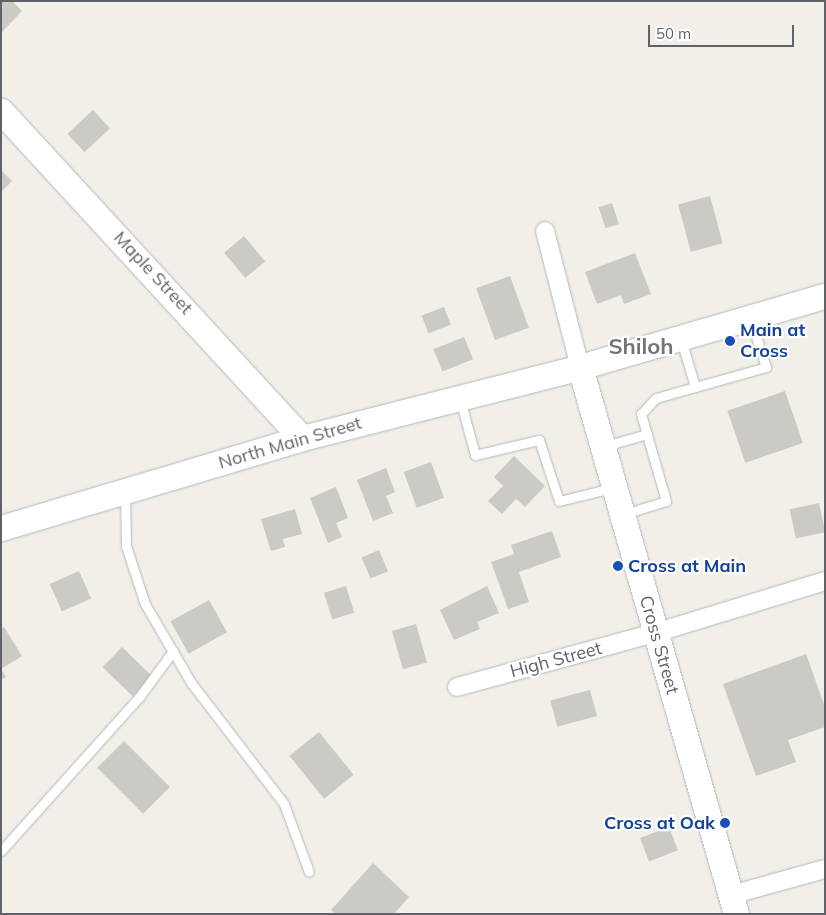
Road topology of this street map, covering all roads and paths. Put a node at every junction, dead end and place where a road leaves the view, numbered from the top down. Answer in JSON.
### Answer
{"nodes":[{"id":1,"x":1,"y":111,"type":"edge"},
{"id":2,"x":545,"y":231,"type":"dead end"},
{"id":3,"x":825,"y":296,"type":"edge"},
{"id":4,"x":750,"y":318,"type":"junction"},
{"id":5,"x":680,"y":338,"type":"junction"},
{"id":6,"x":580,"y":367,"type":"junction"},
{"id":7,"x":695,"y":387,"type":"junction"},
{"id":8,"x":460,"y":398,"type":"junction"},
{"id":9,"x":647,"y":434,"type":"junction"},
{"id":10,"x":302,"y":438,"type":"junction"},
{"id":11,"x":603,"y":447,"type":"junction"},
{"id":12,"x":614,"y":488,"type":"junction"},
{"id":13,"x":125,"y":490,"type":"junction"},
{"id":14,"x":622,"y":514,"type":"junction"},
{"id":15,"x":1,"y":528,"type":"edge"},
{"id":16,"x":825,"y":581,"type":"edge"},
{"id":17,"x":655,"y":633,"type":"junction"},
{"id":18,"x":173,"y":650,"type":"junction"},
{"id":19,"x":457,"y":687,"type":"dead end"},
{"id":20,"x":1,"y":851,"type":"edge"},
{"id":21,"x":825,"y":868,"type":"edge"},
{"id":22,"x":309,"y":872,"type":"dead end"},
{"id":23,"x":734,"y":904,"type":"edge"}],
"edges":[{"from":1,"to":10,"type":"main road","name":"Maple Street"},
{"from":2,"to":6,"type":"street","name":"Cross Street"},
{"from":3,"to":4,"type":"main road","name":"North Main Street"},
{"from":4,"to":5,"type":"main road","name":"North Main Street"},
{"from":4,"to":7,"type":"lane"},
{"from":5,"to":6,"type":"main road","name":"North Main Street"},
{"from":5,"to":7,"type":"lane"},
{"from":6,"to":8,"type":"main road","name":"North Main Street"},
{"from":6,"to":11,"type":"main road","name":"Cross Street"},
{"from":7,"to":9,"type":"lane"},
{"from":8,"to":10,"type":"main road","name":"North Main Street"},
{"from":8,"to":12,"type":"lane"},
{"from":9,"to":11,"type":"lane"},
{"from":9,"to":14,"type":"lane"},
{"from":10,"to":13,"type":"main road","name":"North Main Street"},
{"from":11,"to":12,"type":"main road","name":"Cross Street"},
{"from":12,"to":14,"type":"main road","name":"Cross Street"},
{"from":13,"to":15,"type":"main road","name":"North Main Street"},
{"from":13,"to":18,"type":"lane"},
{"from":14,"to":17,"type":"main road","name":"Cross Street"},
{"from":16,"to":17,"type":"street","name":"High Street"},
{"from":17,"to":19,"type":"street","name":"High Street"},
{"from":17,"to":23,"type":"main road","name":"Cross Street"},
{"from":18,"to":20,"type":"lane"},
{"from":18,"to":22,"type":"lane"},
{"from":21,"to":23,"type":"street"}]}
